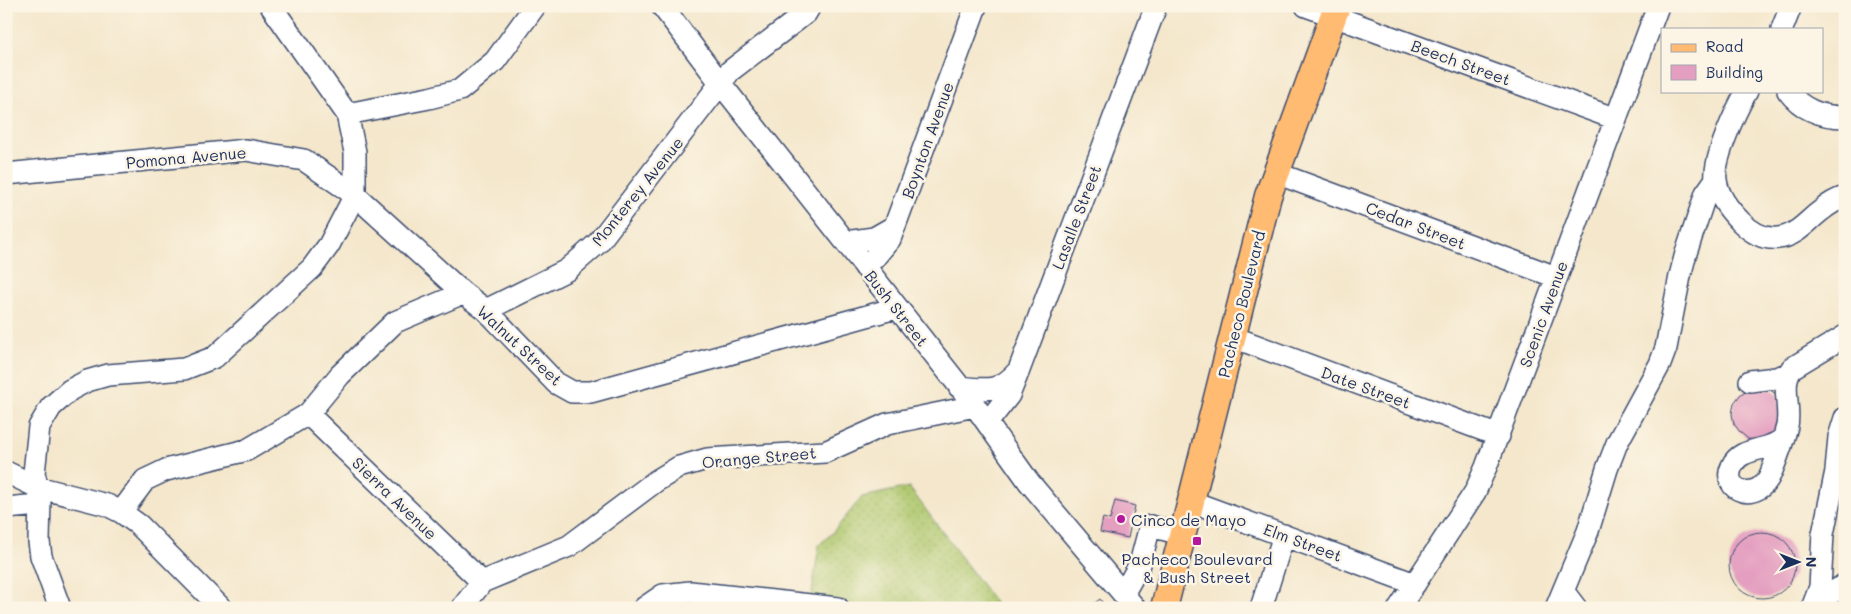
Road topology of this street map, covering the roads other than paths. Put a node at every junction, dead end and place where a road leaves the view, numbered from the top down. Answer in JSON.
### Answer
{"nodes":[{"id":1,"x":271,"y":6,"type":"edge"},
{"id":2,"x":535,"y":6,"type":"edge"},
{"id":3,"x":662,"y":6,"type":"edge"},
{"id":4,"x":810,"y":6,"type":"edge"},
{"id":5,"x":976,"y":6,"type":"edge"},
{"id":6,"x":1156,"y":6,"type":"edge"},
{"id":7,"x":1306,"y":6,"type":"edge"},
{"id":8,"x":1658,"y":6,"type":"edge"},
{"id":9,"x":1791,"y":6,"type":"edge"},
{"id":10,"x":1335,"y":11,"type":"edge"},
{"id":11,"x":1782,"y":28,"type":"edge"},
{"id":12,"x":721,"y":84,"type":"junction"},
{"id":13,"x":1747,"y":92,"type":"edge"},
{"id":14,"x":1789,"y":92,"type":"edge"},
{"id":15,"x":347,"y":114,"type":"junction"},
{"id":16,"x":1845,"y":117,"type":"edge"},
{"id":17,"x":1616,"y":119,"type":"junction"},
{"id":18,"x":1276,"y":173,"type":"junction"},
{"id":19,"x":6,"y":174,"type":"edge"},
{"id":20,"x":1716,"y":179,"type":"junction"},
{"id":21,"x":355,"y":195,"type":"junction"},
{"id":22,"x":1845,"y":197,"type":"edge"},
{"id":23,"x":895,"y":226,"type":"junction"},
{"id":24,"x":846,"y":242,"type":"junction"},
{"id":25,"x":865,"y":267,"type":"junction"},
{"id":26,"x":1556,"y":277,"type":"junction"},
{"id":27,"x":463,"y":293,"type":"junction"},
{"id":28,"x":896,"y":308,"type":"junction"},
{"id":29,"x":486,"y":310,"type":"junction"},
{"id":30,"x":1845,"y":336,"type":"edge"},
{"id":31,"x":1232,"y":337,"type":"junction"},
{"id":32,"x":1019,"y":370,"type":"junction"},
{"id":33,"x":1788,"y":374,"type":"junction"},
{"id":34,"x":1750,"y":381,"type":"dead end"},
{"id":35,"x":959,"y":387,"type":"junction"},
{"id":36,"x":975,"y":406,"type":"junction"},
{"id":37,"x":308,"y":414,"type":"junction"},
{"id":38,"x":1845,"y":418,"type":"edge"},
{"id":39,"x":987,"y":423,"type":"junction"},
{"id":40,"x":1499,"y":436,"type":"junction"},
{"id":41,"x":1783,"y":438,"type":"dead end"},
{"id":42,"x":1842,"y":446,"type":"edge"},
{"id":43,"x":6,"y":472,"type":"edge"},
{"id":44,"x":38,"y":496,"type":"junction"},
{"id":45,"x":1190,"y":501,"type":"junction"},
{"id":46,"x":6,"y":508,"type":"edge"},
{"id":47,"x":121,"y":512,"type":"junction"},
{"id":48,"x":1182,"y":534,"type":"junction"},
{"id":49,"x":1284,"y":535,"type":"junction"},
{"id":50,"x":482,"y":582,"type":"junction"},
{"id":51,"x":1415,"y":584,"type":"junction"},
{"id":52,"x":1845,"y":584,"type":"edge"},
{"id":53,"x":1559,"y":599,"type":"edge"},
{"id":54,"x":1129,"y":601,"type":"edge"},
{"id":55,"x":57,"y":607,"type":"edge"},
{"id":56,"x":221,"y":608,"type":"edge"},
{"id":57,"x":462,"y":608,"type":"edge"},
{"id":58,"x":644,"y":608,"type":"edge"},
{"id":59,"x":838,"y":608,"type":"edge"},
{"id":60,"x":1164,"y":608,"type":"edge"},
{"id":61,"x":1261,"y":608,"type":"edge"},
{"id":62,"x":1399,"y":608,"type":"edge"},
{"id":63,"x":1576,"y":608,"type":"edge"},
{"id":64,"x":1812,"y":608,"type":"edge"}],
"edges":[{"from":1,"to":15,"type":"street"},
{"from":2,"to":15,"type":"street"},
{"from":3,"to":12,"type":"street","name":"Bush Street"},
{"from":4,"to":12,"type":"street","name":"Monterey Avenue"},
{"from":5,"to":23,"type":"street","name":"Boynton Avenue"},
{"from":6,"to":32,"type":"street","name":"Lasalle Street"},
{"from":7,"to":10,"type":"street","name":"Beech Street"},
{"from":8,"to":17,"type":"street","name":"Scenic Avenue"},
{"from":9,"to":11,"type":"street"},
{"from":10,"to":17,"type":"street","name":"Beech Street"},
{"from":10,"to":18,"type":"main road","name":"Pacheco Boulevard"},
{"from":12,"to":24,"type":"street","name":"Bush Street"},
{"from":12,"to":29,"type":"street","name":"Monterey Avenue"},
{"from":13,"to":20,"type":"street"},
{"from":14,"to":16,"type":"street"},
{"from":15,"to":21,"type":"street"},
{"from":17,"to":26,"type":"street","name":"Scenic Avenue"},
{"from":18,"to":26,"type":"street","name":"Cedar Street"},
{"from":18,"to":31,"type":"main road","name":"Pacheco Boulevard"},
{"from":19,"to":21,"type":"street","name":"Pomona Avenue"},
{"from":20,"to":22,"type":"street"},
{"from":20,"to":53,"type":"street"},
{"from":21,"to":27,"type":"street","name":"Walnut Street"},
{"from":21,"to":44,"type":"street"},
{"from":23,"to":24,"type":"street"},
{"from":23,"to":25,"type":"street","name":"Boynton Avenue"},
{"from":24,"to":25,"type":"street","name":"Bush Street"},
{"from":25,"to":28,"type":"street","name":"Bush Street"},
{"from":26,"to":40,"type":"street","name":"Scenic Avenue"},
{"from":27,"to":29,"type":"street","name":"Walnut Street"},
{"from":27,"to":37,"type":"street"},
{"from":28,"to":29,"type":"street","name":"Walnut Street"},
{"from":28,"to":35,"type":"street","name":"Bush Street"},
{"from":30,"to":33,"type":"street"},
{"from":31,"to":40,"type":"street","name":"Date Street"},
{"from":31,"to":45,"type":"main road","name":"Pacheco Boulevard"},
{"from":32,"to":35,"type":"street"},
{"from":32,"to":39,"type":"street","name":"Lasalle Street"},
{"from":33,"to":34,"type":"street"},
{"from":33,"to":41,"type":"street"},
{"from":35,"to":36,"type":"street","name":"Bush Street"},
{"from":36,"to":39,"type":"street","name":"Bush Street"},
{"from":36,"to":50,"type":"street","name":"Orange Street"},
{"from":37,"to":47,"type":"street"},
{"from":37,"to":50,"type":"street","name":"Sierra Avenue"},
{"from":38,"to":42,"type":"street"},
{"from":39,"to":54,"type":"street","name":"Bush Street"},
{"from":40,"to":51,"type":"street","name":"Scenic Avenue"},
{"from":42,"to":64,"type":"street"},
{"from":43,"to":44,"type":"street"},
{"from":44,"to":46,"type":"street"},
{"from":44,"to":47,"type":"street"},
{"from":44,"to":55,"type":"street"},
{"from":45,"to":48,"type":"main road","name":"Pacheco Boulevard"},
{"from":45,"to":49,"type":"street","name":"Elm Street"},
{"from":47,"to":56,"type":"street"},
{"from":48,"to":54,"type":"street"},
{"from":48,"to":60,"type":"main road","name":"Pacheco Boulevard"},
{"from":49,"to":51,"type":"street","name":"Elm Street"},
{"from":49,"to":61,"type":"street"},
{"from":50,"to":57,"type":"street","name":"Orange Street"},
{"from":51,"to":62,"type":"street","name":"Scenic Avenue"},
{"from":52,"to":64,"type":"street"},
{"from":53,"to":63,"type":"street"},
{"from":58,"to":59,"type":"street"}]}
